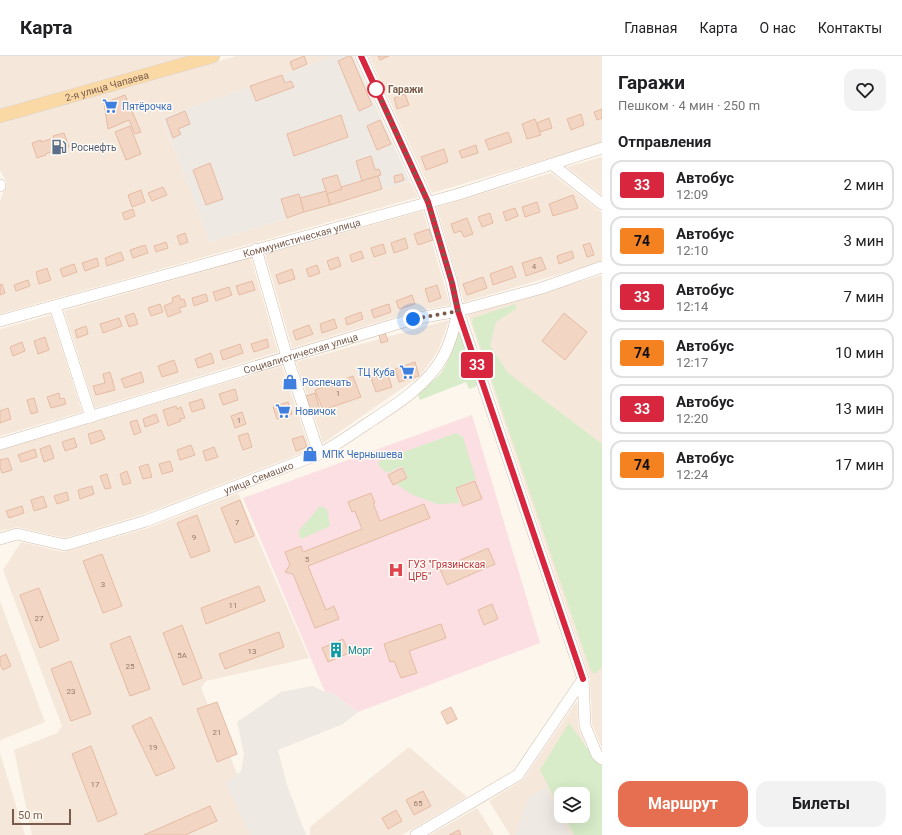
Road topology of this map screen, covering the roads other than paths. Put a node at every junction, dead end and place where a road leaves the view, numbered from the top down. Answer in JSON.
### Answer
{"nodes":[{"id":1,"x":213,"y":56,"type":"edge"},
{"id":2,"x":361,"y":56,"type":"edge"},
{"id":3,"x":198,"y":58,"type":"edge"},
{"id":4,"x":0,"y":116,"type":"edge"},
{"id":5,"x":602,"y":148,"type":"edge"},
{"id":6,"x":553,"y":164,"type":"junction"},
{"id":7,"x":428,"y":202,"type":"junction"},
{"id":8,"x":602,"y":204,"type":"edge"},
{"id":9,"x":256,"y":249,"type":"junction"},
{"id":10,"x":602,"y":267,"type":"edge"},
{"id":11,"x":55,"y":306,"type":"junction"},
{"id":12,"x":458,"y":311,"type":"junction"},
{"id":13,"x":0,"y":321,"type":"edge"},
{"id":14,"x":287,"y":357,"type":"junction"},
{"id":15,"x":91,"y":417,"type":"junction"},
{"id":16,"x":0,"y":444,"type":"edge"},
{"id":17,"x":319,"y":454,"type":"junction"},
{"id":18,"x":0,"y":538,"type":"edge"},
{"id":19,"x":583,"y":679,"type":"junction"},
{"id":20,"x":602,"y":760,"type":"edge"},
{"id":21,"x":416,"y":835,"type":"edge"}],
"edges":[{"from":1,"to":3,"type":"main road","name":"2-я улица Чапаева"},
{"from":2,"to":7,"type":"street"},
{"from":3,"to":4,"type":"main road","name":"2-я улица Чапаева"},
{"from":5,"to":6,"type":"street","name":"Коммунистическая улица"},
{"from":6,"to":7,"type":"street","name":"Коммунистическая улица"},
{"from":6,"to":8,"type":"street"},
{"from":7,"to":9,"type":"street","name":"Коммунистическая улица"},
{"from":7,"to":12,"type":"street"},
{"from":9,"to":11,"type":"street","name":"Коммунистическая улица"},
{"from":9,"to":14,"type":"street"},
{"from":10,"to":12,"type":"street","name":"Социалистическая улица"},
{"from":11,"to":13,"type":"street","name":"Коммунистическая улица"},
{"from":11,"to":15,"type":"street"},
{"from":12,"to":14,"type":"street","name":"Социалистическая улица"},
{"from":12,"to":17,"type":"street","name":"улица Семашко"},
{"from":12,"to":19,"type":"street"},
{"from":14,"to":15,"type":"street","name":"Социалистическая улица"},
{"from":14,"to":17,"type":"street"},
{"from":15,"to":16,"type":"street","name":"Социалистическая улица"},
{"from":17,"to":18,"type":"street","name":"улица Семашко"},
{"from":19,"to":20,"type":"street"},
{"from":19,"to":21,"type":"street"}]}
